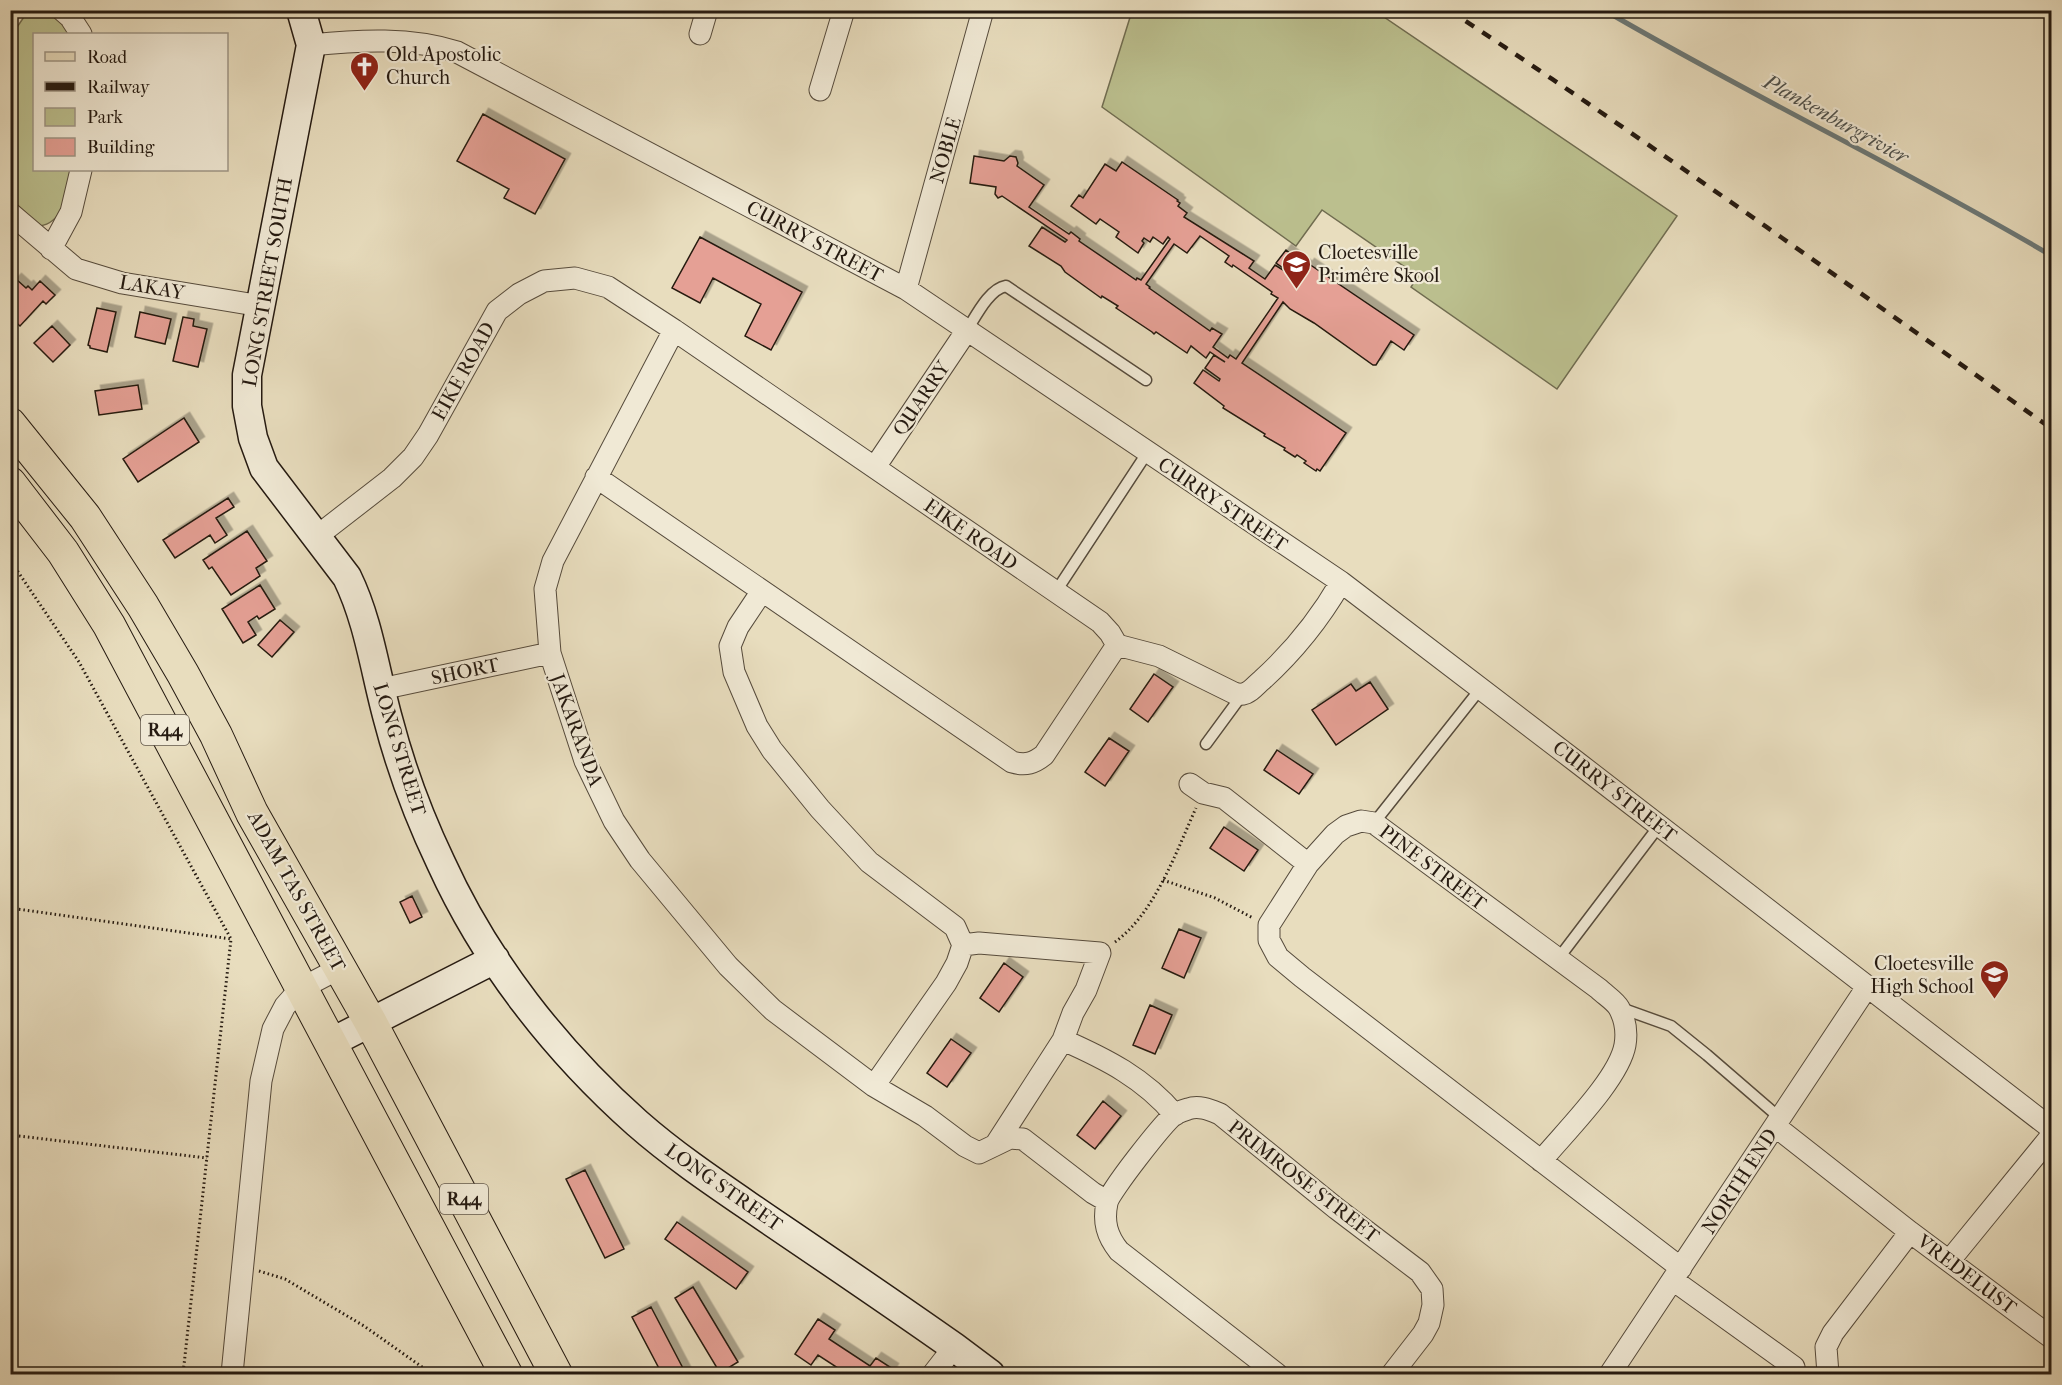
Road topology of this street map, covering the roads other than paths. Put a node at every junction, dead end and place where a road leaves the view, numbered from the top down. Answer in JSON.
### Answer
{"nodes":[{"id":1,"x":62,"y":10,"type":"edge"},
{"id":2,"x":301,"y":10,"type":"edge"},
{"id":3,"x":707,"y":10,"type":"edge"},
{"id":4,"x":844,"y":10,"type":"edge"},
{"id":5,"x":983,"y":10,"type":"edge"},
{"id":6,"x":80,"y":33,"type":"edge"},
{"id":7,"x":700,"y":34,"type":"dead end"},
{"id":8,"x":311,"y":45,"type":"junction"},
{"id":9,"x":820,"y":90,"type":"dead end"},
{"id":10,"x":81,"y":171,"type":"edge"},
{"id":11,"x":10,"y":213,"type":"edge"},
{"id":12,"x":51,"y":249,"type":"junction"},
{"id":13,"x":906,"y":289,"type":"junction"},
{"id":14,"x":261,"y":306,"type":"junction"},
{"id":15,"x":674,"y":330,"type":"junction"},
{"id":16,"x":967,"y":330,"type":"junction"},
{"id":17,"x":1146,"y":380,"type":"dead end"},
{"id":18,"x":10,"y":424,"type":"edge"},
{"id":19,"x":1147,"y":453,"type":"junction"},
{"id":20,"x":875,"y":467,"type":"junction"},
{"id":21,"x":596,"y":477,"type":"junction"},
{"id":22,"x":10,"y":483,"type":"edge"},
{"id":23,"x":316,"y":537,"type":"junction"},
{"id":24,"x":1341,"y":582,"type":"junction"},
{"id":25,"x":762,"y":591,"type":"junction"},
{"id":26,"x":1055,"y":593,"type":"junction"},
{"id":27,"x":1117,"y":645,"type":"junction"},
{"id":28,"x":550,"y":653,"type":"junction"},
{"id":29,"x":1481,"y":688,"type":"junction"},
{"id":30,"x":381,"y":689,"type":"junction"},
{"id":31,"x":1242,"y":695,"type":"junction"},
{"id":32,"x":1206,"y":744,"type":"dead end"},
{"id":33,"x":1197,"y":789,"type":"road end"},
{"id":34,"x":1374,"y":823,"type":"junction"},
{"id":35,"x":1659,"y":826,"type":"junction"},
{"id":36,"x":1308,"y":864,"type":"junction"},
{"id":37,"x":963,"y":945,"type":"junction"},
{"id":38,"x":495,"y":959,"type":"junction"},
{"id":39,"x":1558,"y":959,"type":"junction"},
{"id":40,"x":340,"y":968,"type":"junction"},
{"id":41,"x":1867,"y":987,"type":"junction"},
{"id":42,"x":300,"y":989,"type":"junction"},
{"id":43,"x":1618,"y":1007,"type":"junction"},
{"id":44,"x":371,"y":1023,"type":"junction"},
{"id":45,"x":1063,"y":1040,"type":"junction"},
{"id":46,"x":330,"y":1043,"type":"junction"},
{"id":47,"x":874,"y":1086,"type":"junction"},
{"id":48,"x":1175,"y":1114,"type":"junction"},
{"id":49,"x":1778,"y":1122,"type":"junction"},
{"id":50,"x":2052,"y":1129,"type":"edge"},
{"id":51,"x":2052,"y":1135,"type":"edge"},
{"id":52,"x":996,"y":1144,"type":"junction"},
{"id":53,"x":1541,"y":1161,"type":"junction"},
{"id":54,"x":1107,"y":1201,"type":"junction"},
{"id":55,"x":1910,"y":1232,"type":"junction"},
{"id":56,"x":1950,"y":1260,"type":"junction"},
{"id":57,"x":1677,"y":1274,"type":"junction"},
{"id":58,"x":2052,"y":1338,"type":"edge"},
{"id":59,"x":954,"y":1347,"type":"junction"},
{"id":60,"x":1826,"y":1347,"type":"junction"},
{"id":61,"x":1791,"y":1370,"type":"edge"},
{"id":62,"x":232,"y":1374,"type":"edge"},
{"id":63,"x":506,"y":1374,"type":"edge"},
{"id":64,"x":556,"y":1374,"type":"edge"},
{"id":65,"x":933,"y":1374,"type":"edge"},
{"id":66,"x":990,"y":1374,"type":"edge"},
{"id":67,"x":1277,"y":1374,"type":"edge"},
{"id":68,"x":1392,"y":1374,"type":"edge"},
{"id":69,"x":1610,"y":1374,"type":"edge"},
{"id":70,"x":1828,"y":1374,"type":"edge"}],
"edges":[{"from":1,"to":6,"type":"street"},
{"from":2,"to":8,"type":"street","name":"LONG STREET SOUTH"},
{"from":3,"to":7,"type":"street"},
{"from":4,"to":9,"type":"street"},
{"from":5,"to":13,"type":"street","name":"NOBLE"},
{"from":8,"to":13,"type":"street","name":"CURRY STREET"},
{"from":8,"to":14,"type":"street","name":"LONG STREET SOUTH"},
{"from":10,"to":12,"type":"street"},
{"from":11,"to":12,"type":"street","name":"LAKAY"},
{"from":12,"to":14,"type":"street","name":"LAKAY"},
{"from":13,"to":16,"type":"street","name":"CURRY STREET"},
{"from":14,"to":23,"type":"street","name":"LONG STREET SOUTH"},
{"from":15,"to":20,"type":"street","name":"EIKE ROAD"},
{"from":15,"to":21,"type":"street","name":"JAKARANDA"},
{"from":15,"to":23,"type":"street","name":"EIKE ROAD"},
{"from":16,"to":17,"type":"lane"},
{"from":16,"to":19,"type":"street","name":"CURRY STREET"},
{"from":16,"to":20,"type":"street","name":"QUARRY"},
{"from":18,"to":40,"type":"main road","name":"ADAM TAS STREET","number":"R44"},
{"from":19,"to":24,"type":"street","name":"CURRY STREET"},
{"from":19,"to":26,"type":"lane"},
{"from":20,"to":26,"type":"street","name":"EIKE ROAD"},
{"from":21,"to":25,"type":"street"},
{"from":21,"to":28,"type":"street","name":"JAKARANDA"},
{"from":22,"to":42,"type":"main road","name":"ADAM TAS STREET","number":"R44"},
{"from":23,"to":30,"type":"street","name":"LONG STREET"},
{"from":24,"to":29,"type":"street","name":"CURRY STREET"},
{"from":24,"to":31,"type":"street"},
{"from":25,"to":27,"type":"street"},
{"from":25,"to":37,"type":"street"},
{"from":26,"to":27,"type":"street","name":"EIKE ROAD"},
{"from":27,"to":31,"type":"street"},
{"from":28,"to":30,"type":"street","name":"SHORT"},
{"from":28,"to":47,"type":"street","name":"JAKARANDA"},
{"from":29,"to":34,"type":"lane"},
{"from":29,"to":35,"type":"street","name":"CURRY STREET"},
{"from":30,"to":38,"type":"street","name":"LONG STREET"},
{"from":31,"to":32,"type":"lane"},
{"from":33,"to":36,"type":"street"},
{"from":34,"to":36,"type":"street","name":"PINE STREET"},
{"from":34,"to":39,"type":"street","name":"PINE STREET"},
{"from":35,"to":39,"type":"lane"},
{"from":35,"to":41,"type":"street","name":"CURRY STREET"},
{"from":36,"to":53,"type":"street","name":"PINE STREET"},
{"from":37,"to":45,"type":"street"},
{"from":37,"to":47,"type":"street"},
{"from":38,"to":44,"type":"street"},
{"from":38,"to":59,"type":"street","name":"LONG STREET"},
{"from":39,"to":43,"type":"street","name":"PINE STREET"},
{"from":40,"to":42,"type":"street"},
{"from":40,"to":44,"type":"main road","name":"ADAM TAS STREET","number":"R44"},
{"from":41,"to":49,"type":"street","name":"NORTH END"},
{"from":41,"to":50,"type":"street","name":"CURRY STREET"},
{"from":42,"to":46,"type":"main road","name":"ADAM TAS STREET","number":"R44"},
{"from":42,"to":62,"type":"street"},
{"from":43,"to":49,"type":"lane"},
{"from":43,"to":53,"type":"street"},
{"from":44,"to":46,"type":"street"},
{"from":44,"to":64,"type":"main road","name":"ADAM TAS STREET","number":"R44"},
{"from":45,"to":48,"type":"street"},
{"from":45,"to":52,"type":"street"},
{"from":46,"to":63,"type":"main road","name":"ADAM TAS STREET","number":"R44"},
{"from":47,"to":52,"type":"street","name":"JAKARANDA"},
{"from":48,"to":54,"type":"street"},
{"from":48,"to":68,"type":"street","name":"PRIMROSE STREET"},
{"from":49,"to":55,"type":"street","name":"VREDELUST"},
{"from":49,"to":57,"type":"street","name":"NORTH END"},
{"from":51,"to":56,"type":"street"},
{"from":52,"to":54,"type":"street"},
{"from":53,"to":57,"type":"street"},
{"from":54,"to":67,"type":"street"},
{"from":55,"to":56,"type":"street","name":"VREDELUST"},
{"from":55,"to":60,"type":"street","name":"VREDELUST"},
{"from":56,"to":58,"type":"street","name":"VREDELUST"},
{"from":57,"to":61,"type":"street"},
{"from":57,"to":69,"type":"street","name":"NORTH END"},
{"from":59,"to":65,"type":"street"},
{"from":59,"to":66,"type":"street","name":"LONG STREET"},
{"from":60,"to":61,"type":"street"},
{"from":60,"to":70,"type":"street"}]}
